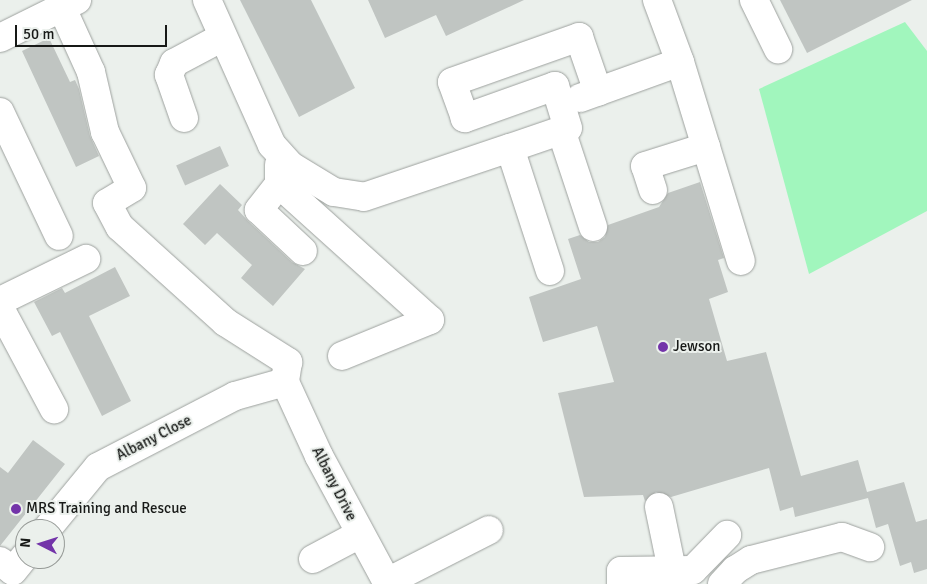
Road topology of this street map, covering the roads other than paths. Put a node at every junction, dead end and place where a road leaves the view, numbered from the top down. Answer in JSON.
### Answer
{"nodes":[{"id":1,"x":207,"y":0,"type":"edge"},
{"id":2,"x":656,"y":0,"type":"edge"},
{"id":3,"x":754,"y":0,"type":"edge"},
{"id":4,"x":72,"y":2,"type":"edge"},
{"id":5,"x":223,"y":36,"type":"junction"},
{"id":6,"x":0,"y":38,"type":"edge"},
{"id":7,"x":778,"y":49,"type":"dead end"},
{"id":8,"x":680,"y":62,"type":"junction"},
{"id":9,"x":598,"y":92,"type":"junction"},
{"id":10,"x":0,"y":112,"type":"edge"},
{"id":11,"x":561,"y":117,"type":"junction"},
{"id":12,"x":184,"y":118,"type":"dead end"},
{"id":13,"x":510,"y":148,"type":"junction"},
{"id":14,"x":706,"y":148,"type":"junction"},
{"id":15,"x":291,"y":179,"type":"junction"},
{"id":16,"x":653,"y":190,"type":"dead end"},
{"id":17,"x":593,"y":227,"type":"dead end"},
{"id":18,"x":59,"y":236,"type":"dead end"},
{"id":19,"x":303,"y":251,"type":"dead end"},
{"id":20,"x":86,"y":259,"type":"dead end"},
{"id":21,"x":740,"y":261,"type":"dead end"},
{"id":22,"x":550,"y":271,"type":"dead end"},
{"id":23,"x":0,"y":301,"type":"edge"},
{"id":24,"x":0,"y":308,"type":"edge"},
{"id":25,"x":342,"y":356,"type":"dead end"},
{"id":26,"x":285,"y":382,"type":"junction"},
{"id":27,"x":54,"y":409,"type":"dead end"},
{"id":28,"x":659,"y":507,"type":"dead end"},
{"id":29,"x":55,"y":519,"type":"edge"},
{"id":30,"x":489,"y":530,"type":"dead end"},
{"id":31,"x":360,"y":534,"type":"junction"},
{"id":32,"x":727,"y":535,"type":"dead end"},
{"id":33,"x":870,"y":547,"type":"dead end"},
{"id":34,"x":313,"y":559,"type":"dead end"},
{"id":35,"x":674,"y":577,"type":"edge"},
{"id":36,"x":388,"y":583,"type":"edge"},
{"id":37,"x":621,"y":584,"type":"edge"},
{"id":38,"x":722,"y":584,"type":"edge"}],
"edges":[{"from":1,"to":5,"type":"street"},
{"from":2,"to":8,"type":"street"},
{"from":3,"to":7,"type":"street"},
{"from":4,"to":6,"type":"street"},
{"from":4,"to":26,"type":"street"},
{"from":5,"to":12,"type":"street"},
{"from":5,"to":15,"type":"street"},
{"from":8,"to":9,"type":"street"},
{"from":8,"to":14,"type":"street"},
{"from":9,"to":11,"type":"street"},
{"from":9,"to":11,"type":"street"},
{"from":10,"to":18,"type":"street"},
{"from":11,"to":13,"type":"street"},
{"from":11,"to":17,"type":"street"},
{"from":13,"to":15,"type":"street"},
{"from":13,"to":22,"type":"street"},
{"from":14,"to":16,"type":"street"},
{"from":14,"to":21,"type":"street"},
{"from":15,"to":19,"type":"street"},
{"from":15,"to":25,"type":"street"},
{"from":20,"to":23,"type":"street"},
{"from":24,"to":27,"type":"street"},
{"from":26,"to":29,"type":"street","name":"Albany Close"},
{"from":26,"to":31,"type":"street","name":"Albany Drive"},
{"from":28,"to":35,"type":"street"},
{"from":30,"to":36,"type":"street"},
{"from":31,"to":34,"type":"street"},
{"from":31,"to":36,"type":"street","name":"Albany Drive"},
{"from":32,"to":35,"type":"street"},
{"from":33,"to":38,"type":"street"},
{"from":35,"to":37,"type":"street"}]}
